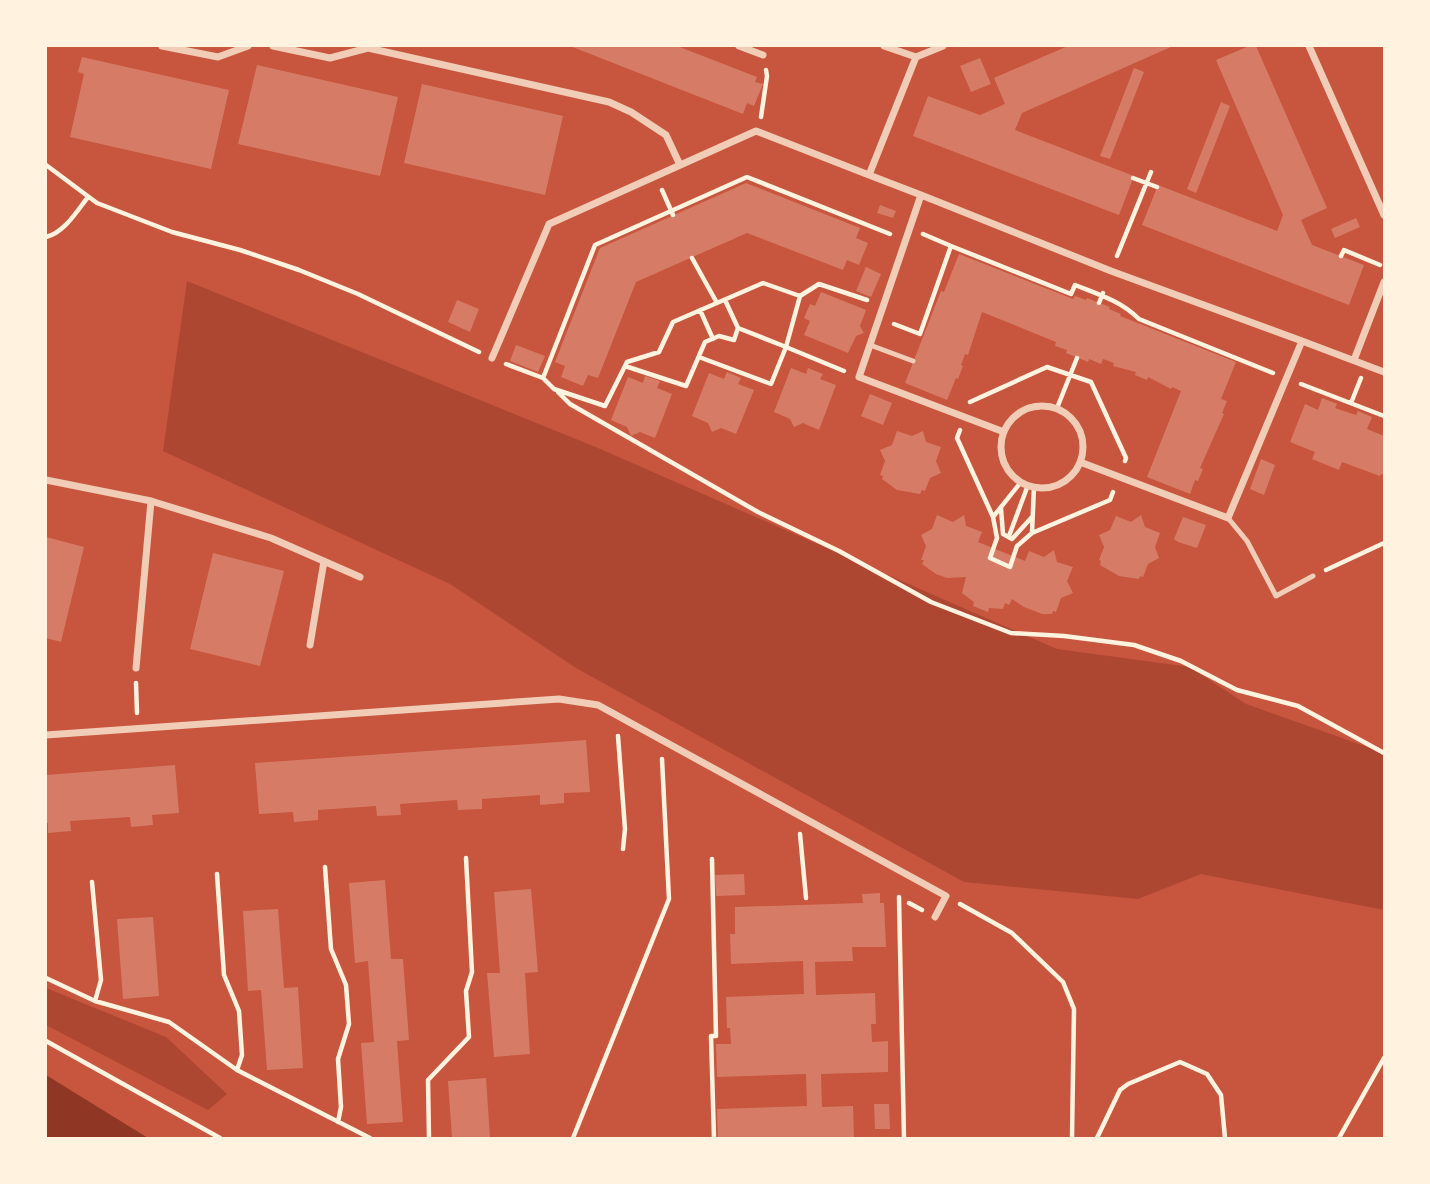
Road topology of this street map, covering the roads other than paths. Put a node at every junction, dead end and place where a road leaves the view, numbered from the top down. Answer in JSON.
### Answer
{"nodes":[{"id":1,"x":162,"y":46,"type":"edge"},
{"id":2,"x":248,"y":46,"type":"edge"},
{"id":3,"x":273,"y":46,"type":"edge"},
{"id":4,"x":739,"y":46,"type":"edge"},
{"id":5,"x":884,"y":46,"type":"edge"},
{"id":6,"x":943,"y":46,"type":"edge"},
{"id":7,"x":1310,"y":46,"type":"edge"},
{"id":8,"x":763,"y":55,"type":"road end"},
{"id":9,"x":916,"y":57,"type":"junction"},
{"id":10,"x":680,"y":165,"type":"junction"},
{"id":11,"x":869,"y":176,"type":"junction"},
{"id":12,"x":921,"y":195,"type":"junction"},
{"id":13,"x":1384,"y":215,"type":"edge"},
{"id":14,"x":1384,"y":282,"type":"edge"},
{"id":15,"x":1302,"y":341,"type":"junction"},
{"id":16,"x":870,"y":345,"type":"junction"},
{"id":17,"x":492,"y":358,"type":"road end"},
{"id":18,"x":1354,"y":360,"type":"junction"},
{"id":19,"x":913,"y":361,"type":"dead end"},
{"id":20,"x":1384,"y":372,"type":"edge"},
{"id":21,"x":1003,"y":432,"type":"junction"},
{"id":22,"x":1080,"y":462,"type":"junction"},
{"id":23,"x":46,"y":480,"type":"edge"},
{"id":24,"x":151,"y":501,"type":"junction"},
{"id":25,"x":1228,"y":518,"type":"junction"},
{"id":26,"x":324,"y":561,"type":"junction"},
{"id":27,"x":1313,"y":576,"type":"road end"},
{"id":28,"x":360,"y":577,"type":"dead end"},
{"id":29,"x":310,"y":645,"type":"dead end"},
{"id":30,"x":136,"y":668,"type":"road end"},
{"id":31,"x":46,"y":735,"type":"edge"},
{"id":32,"x":935,"y":917,"type":"dead end"}],
"edges":[{"from":1,"to":2,"type":"street"},
{"from":3,"to":10,"type":"street"},
{"from":4,"to":8,"type":"street"},
{"from":5,"to":9,"type":"street"},
{"from":6,"to":9,"type":"street"},
{"from":7,"to":13,"type":"street"},
{"from":9,"to":11,"type":"street"},
{"from":10,"to":11,"type":"street"},
{"from":10,"to":17,"type":"street"},
{"from":11,"to":12,"type":"street"},
{"from":12,"to":15,"type":"street"},
{"from":12,"to":16,"type":"street"},
{"from":14,"to":18,"type":"street"},
{"from":15,"to":18,"type":"street"},
{"from":15,"to":25,"type":"street"},
{"from":16,"to":19,"type":"lane"},
{"from":16,"to":21,"type":"street"},
{"from":18,"to":20,"type":"street"},
{"from":21,"to":22,"type":"street"},
{"from":21,"to":22,"type":"street"},
{"from":22,"to":25,"type":"street"},
{"from":23,"to":24,"type":"street"},
{"from":24,"to":26,"type":"street"},
{"from":24,"to":30,"type":"street"},
{"from":25,"to":27,"type":"lane"},
{"from":26,"to":28,"type":"street"},
{"from":26,"to":29,"type":"street"},
{"from":31,"to":32,"type":"street"}]}
